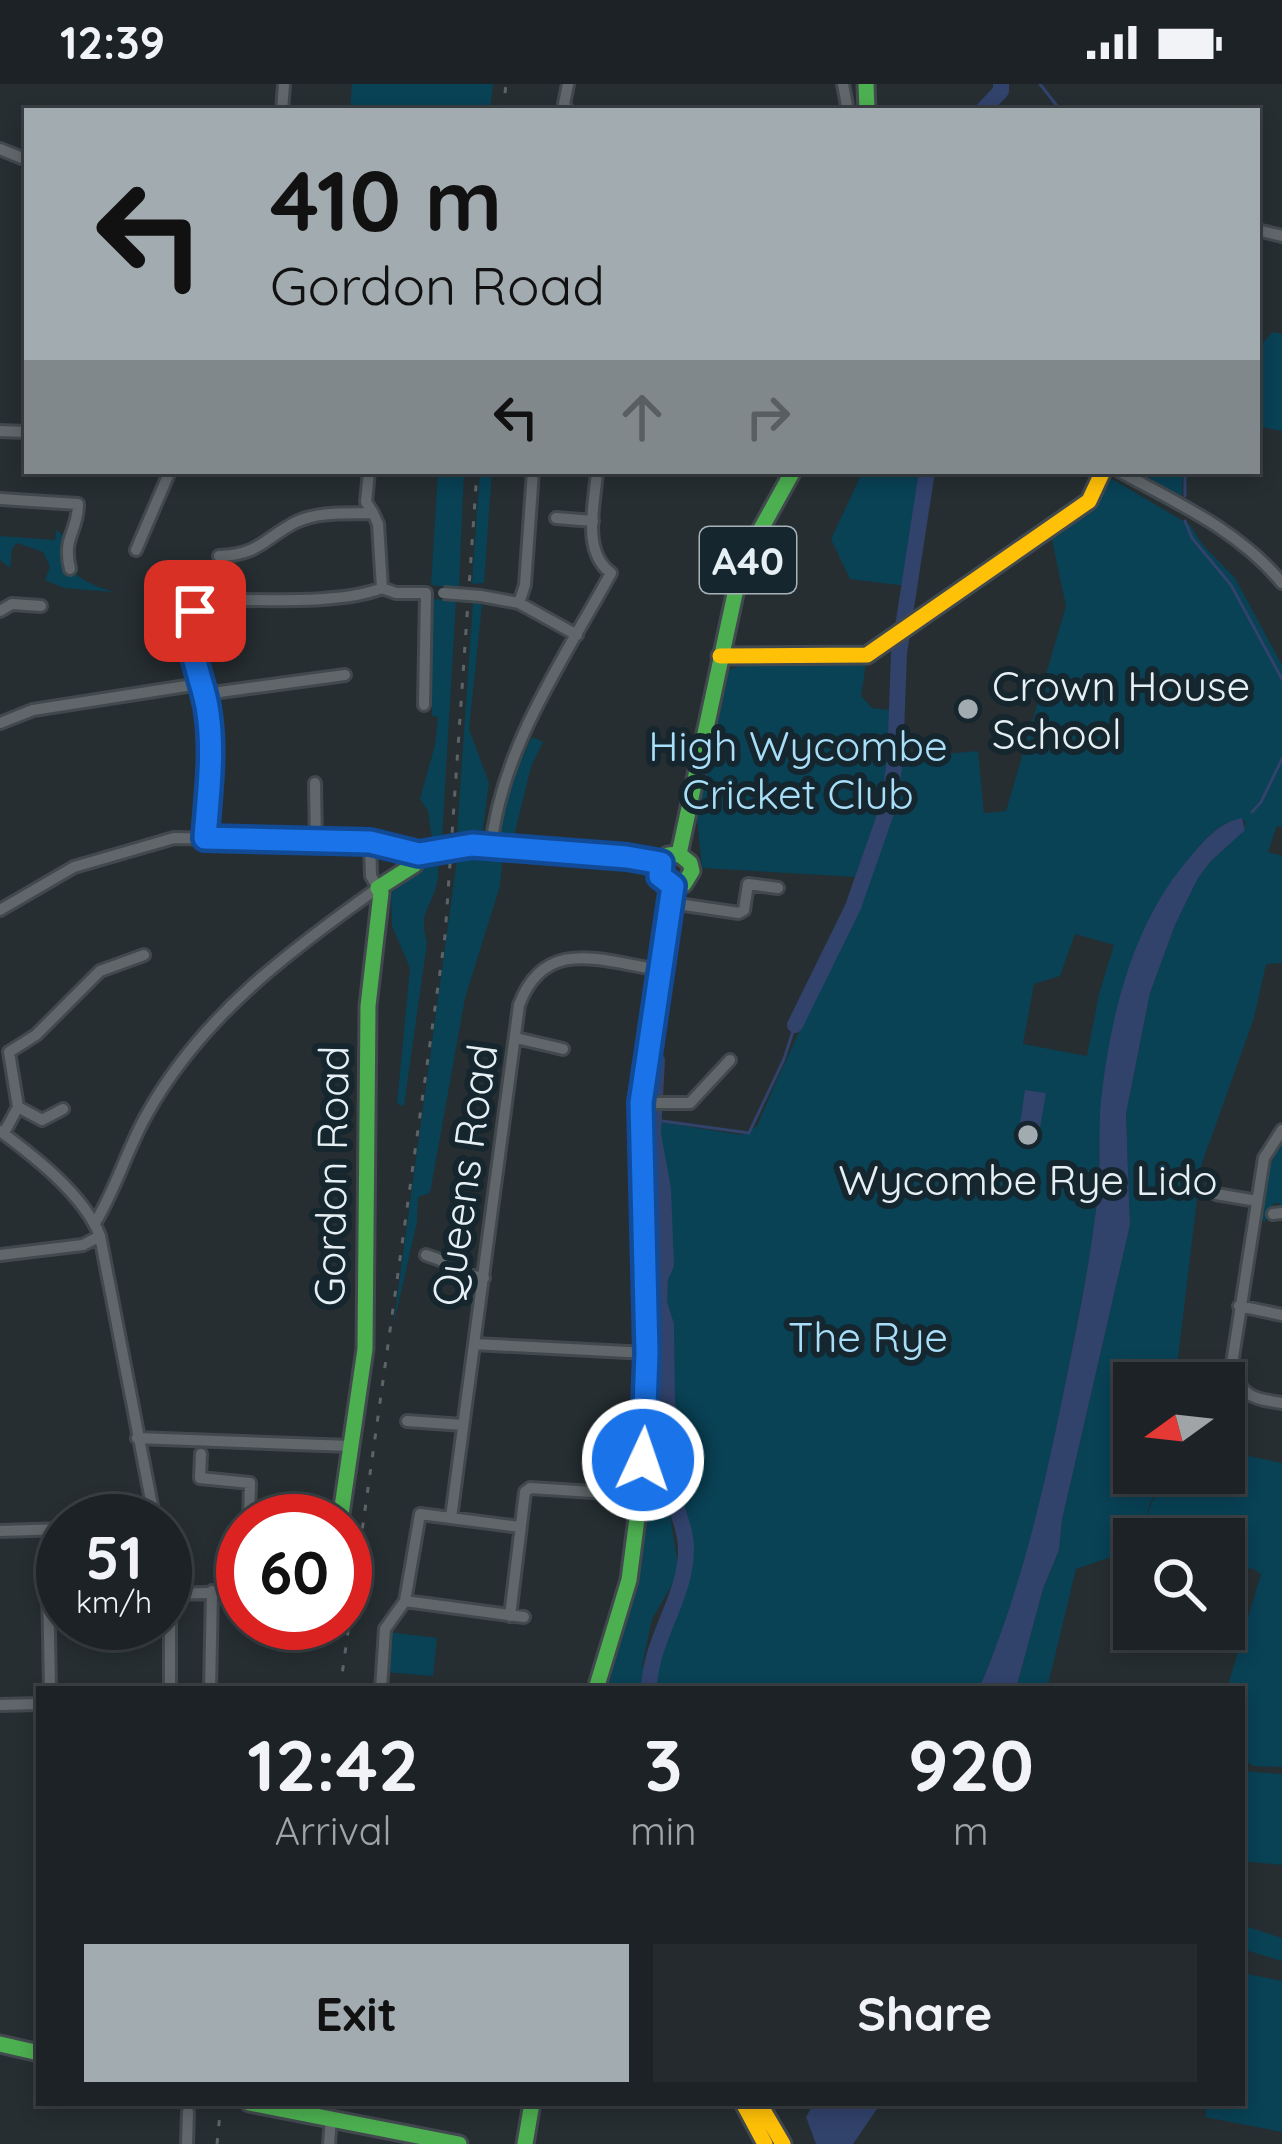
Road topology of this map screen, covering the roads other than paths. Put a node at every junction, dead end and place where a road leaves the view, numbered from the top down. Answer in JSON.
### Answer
{"nodes":[{"id":1,"x":169,"y":474,"type":"edge"},
{"id":2,"x":369,"y":474,"type":"edge"},
{"id":3,"x":533,"y":474,"type":"edge"},
{"id":4,"x":597,"y":474,"type":"edge"},
{"id":5,"x":792,"y":474,"type":"edge"},
{"id":6,"x":1101,"y":474,"type":"edge"},
{"id":7,"x":1124,"y":474,"type":"edge"},
{"id":8,"x":0,"y":500,"type":"edge"},
{"id":9,"x":373,"y":513,"type":"junction"},
{"id":10,"x":556,"y":518,"type":"dead end"},
{"id":11,"x":593,"y":521,"type":"junction"},
{"id":12,"x":136,"y":550,"type":"dead end"},
{"id":13,"x":219,"y":556,"type":"dead end"},
{"id":14,"x":620,"y":559,"type":"dead end"},
{"id":15,"x":70,"y":568,"type":"dead end"},
{"id":16,"x":611,"y":573,"type":"junction"},
{"id":17,"x":1282,"y":583,"type":"edge"},
{"id":18,"x":382,"y":588,"type":"junction"},
{"id":19,"x":426,"y":592,"type":"junction"},
{"id":20,"x":519,"y":603,"type":"junction"},
{"id":21,"x":41,"y":606,"type":"dead end"},
{"id":22,"x":0,"y":611,"type":"edge"},
{"id":23,"x":578,"y":635,"type":"junction"},
{"id":24,"x":720,"y":656,"type":"junction"},
{"id":25,"x":345,"y":675,"type":"dead end"},
{"id":26,"x":202,"y":689,"type":"junction"},
{"id":27,"x":424,"y":705,"type":"dead end"},
{"id":28,"x":0,"y":723,"type":"edge"},
{"id":29,"x":315,"y":784,"type":"dead end"},
{"id":30,"x":205,"y":838,"type":"junction"},
{"id":31,"x":316,"y":841,"type":"junction"},
{"id":32,"x":370,"y":842,"type":"junction"},
{"id":33,"x":491,"y":848,"type":"junction"},
{"id":34,"x":419,"y":854,"type":"junction"},
{"id":35,"x":679,"y":854,"type":"junction"},
{"id":36,"x":661,"y":863,"type":"junction"},
{"id":37,"x":378,"y":888,"type":"junction"},
{"id":38,"x":778,"y":888,"type":"dead end"},
{"id":39,"x":672,"y":895,"type":"junction"},
{"id":40,"x":0,"y":910,"type":"edge"},
{"id":41,"x":143,"y":955,"type":"dead end"},
{"id":42,"x":661,"y":970,"type":"junction"},
{"id":43,"x":516,"y":1038,"type":"junction"},
{"id":44,"x":563,"y":1049,"type":"dead end"},
{"id":45,"x":730,"y":1060,"type":"dead end"},
{"id":46,"x":641,"y":1103,"type":"junction"},
{"id":47,"x":18,"y":1107,"type":"junction"},
{"id":48,"x":63,"y":1109,"type":"dead end"},
{"id":49,"x":1282,"y":1130,"type":"edge"},
{"id":50,"x":2,"y":1132,"type":"edge"},
{"id":51,"x":1216,"y":1194,"type":"dead end"},
{"id":52,"x":1257,"y":1201,"type":"junction"},
{"id":53,"x":98,"y":1230,"type":"junction"},
{"id":54,"x":426,"y":1255,"type":"dead end"},
{"id":55,"x":0,"y":1256,"type":"edge"},
{"id":56,"x":484,"y":1278,"type":"junction"},
{"id":57,"x":1239,"y":1306,"type":"junction"},
{"id":58,"x":1282,"y":1315,"type":"edge"},
{"id":59,"x":474,"y":1344,"type":"junction"},
{"id":60,"x":647,"y":1353,"type":"junction"},
{"id":61,"x":1282,"y":1403,"type":"edge"},
{"id":62,"x":407,"y":1421,"type":"dead end"},
{"id":63,"x":463,"y":1425,"type":"junction"},
{"id":64,"x":137,"y":1438,"type":"junction"},
{"id":65,"x":350,"y":1446,"type":"junction"},
{"id":66,"x":201,"y":1454,"type":"dead end"},
{"id":67,"x":149,"y":1494,"type":"edge"},
{"id":68,"x":250,"y":1494,"type":"edge"},
{"id":69,"x":344,"y":1494,"type":"edge"},
{"id":70,"x":640,"y":1495,"type":"junction"},
{"id":71,"x":451,"y":1518,"type":"junction"},
{"id":72,"x":520,"y":1527,"type":"junction"},
{"id":73,"x":36,"y":1530,"type":"edge"},
{"id":74,"x":0,"y":1531,"type":"edge"},
{"id":75,"x":212,"y":1591,"type":"junction"},
{"id":76,"x":216,"y":1591,"type":"edge"},
{"id":77,"x":192,"y":1592,"type":"edge"},
{"id":78,"x":405,"y":1601,"type":"junction"},
{"id":79,"x":49,"y":1650,"type":"edge"},
{"id":80,"x":170,"y":1650,"type":"edge"},
{"id":81,"x":50,"y":1686,"type":"edge"},
{"id":82,"x":170,"y":1686,"type":"edge"},
{"id":83,"x":210,"y":1686,"type":"edge"},
{"id":84,"x":381,"y":1686,"type":"edge"},
{"id":85,"x":597,"y":1686,"type":"edge"},
{"id":86,"x":36,"y":1704,"type":"edge"},
{"id":87,"x":0,"y":1705,"type":"edge"},
{"id":88,"x":0,"y":2044,"type":"edge"},
{"id":89,"x":36,"y":2053,"type":"edge"},
{"id":90,"x":265,"y":2106,"type":"edge"},
{"id":91,"x":531,"y":2106,"type":"edge"},
{"id":92,"x":745,"y":2106,"type":"edge"},
{"id":93,"x":762,"y":2106,"type":"edge"},
{"id":94,"x":188,"y":2112,"type":"dead end"},
{"id":95,"x":331,"y":2118,"type":"junction"},
{"id":96,"x":187,"y":2144,"type":"edge"},
{"id":97,"x":329,"y":2144,"type":"edge"},
{"id":98,"x":459,"y":2144,"type":"edge"},
{"id":99,"x":525,"y":2144,"type":"edge"},
{"id":100,"x":765,"y":2144,"type":"edge"},
{"id":101,"x":783,"y":2144,"type":"edge"}],
"edges":[{"from":1,"to":12,"type":"street"},
{"from":2,"to":9,"type":"street"},
{"from":3,"to":20,"type":"street"},
{"from":4,"to":11,"type":"street"},
{"from":5,"to":24,"type":"main road","number":"A40"},
{"from":6,"to":24,"type":"main road"},
{"from":7,"to":17,"type":"street"},
{"from":8,"to":15,"type":"street"},
{"from":9,"to":13,"type":"street"},
{"from":9,"to":18,"type":"street"},
{"from":10,"to":11,"type":"street"},
{"from":11,"to":16,"type":"street"},
{"from":14,"to":16,"type":"street"},
{"from":16,"to":23,"type":"street"},
{"from":18,"to":19,"type":"street"},
{"from":18,"to":26,"type":"street"},
{"from":19,"to":20,"type":"street","bridge":true},
{"from":19,"to":27,"type":"street"},
{"from":20,"to":23,"type":"street"},
{"from":21,"to":22,"type":"street"},
{"from":23,"to":33,"type":"street"},
{"from":24,"to":35,"type":"main road","number":"A40"},
{"from":25,"to":26,"type":"street"},
{"from":26,"to":28,"type":"street"},
{"from":26,"to":30,"type":"street"},
{"from":29,"to":31,"type":"street"},
{"from":30,"to":31,"type":"street"},
{"from":30,"to":40,"type":"street"},
{"from":31,"to":32,"type":"street"},
{"from":32,"to":34,"type":"street"},
{"from":32,"to":37,"type":"street"},
{"from":33,"to":34,"type":"street"},
{"from":33,"to":36,"type":"street"},
{"from":34,"to":37,"type":"main road"},
{"from":35,"to":36,"type":"main road"},
{"from":35,"to":39,"type":"main road","number":"A40"},
{"from":36,"to":39,"type":"main road"},
{"from":37,"to":53,"type":"street"},
{"from":37,"to":65,"type":"main road","name":"Gordon Road"},
{"from":38,"to":39,"type":"street"},
{"from":39,"to":42,"type":"main road","number":"A40"},
{"from":41,"to":47,"type":"street"},
{"from":42,"to":43,"type":"street","name":"Queens Road"},
{"from":42,"to":46,"type":"main road","number":"A40"},
{"from":43,"to":44,"type":"street"},
{"from":43,"to":56,"type":"street","name":"Queens Road"},
{"from":45,"to":46,"type":"street"},
{"from":46,"to":60,"type":"main road","number":"A40"},
{"from":47,"to":48,"type":"street"},
{"from":47,"to":50,"type":"street"},
{"from":49,"to":52,"type":"street"},
{"from":50,"to":53,"type":"street"},
{"from":51,"to":52,"type":"street"},
{"from":52,"to":57,"type":"street"},
{"from":53,"to":55,"type":"street"},
{"from":53,"to":64,"type":"street"},
{"from":54,"to":56,"type":"street"},
{"from":56,"to":59,"type":"street","name":"Queens Road"},
{"from":57,"to":58,"type":"street"},
{"from":57,"to":61,"type":"street"},
{"from":59,"to":60,"type":"street"},
{"from":59,"to":63,"type":"street","name":"Queens Road"},
{"from":60,"to":70,"type":"main road","number":"A40"},
{"from":62,"to":63,"type":"street"},
{"from":63,"to":71,"type":"street","name":"Queens Road"},
{"from":64,"to":65,"type":"street"},
{"from":64,"to":67,"type":"street"},
{"from":65,"to":69,"type":"main road","name":"Gordon Road"},
{"from":66,"to":68,"type":"street"},
{"from":70,"to":72,"type":"street"},
{"from":70,"to":85,"type":"main road","number":"A40"},
{"from":71,"to":72,"type":"street"},
{"from":71,"to":78,"type":"street"},
{"from":72,"to":78,"type":"street"},
{"from":73,"to":74,"type":"street"},
{"from":75,"to":76,"type":"street"},
{"from":75,"to":77,"type":"street"},
{"from":75,"to":83,"type":"street"},
{"from":78,"to":84,"type":"street"},
{"from":79,"to":81,"type":"street"},
{"from":80,"to":82,"type":"street"},
{"from":86,"to":87,"type":"street"},
{"from":88,"to":89,"type":"main road"},
{"from":90,"to":95,"type":"main road"},
{"from":91,"to":99,"type":"main road"},
{"from":92,"to":100,"type":"main road"},
{"from":93,"to":101,"type":"main road"},
{"from":94,"to":96,"type":"street"},
{"from":95,"to":97,"type":"street"},
{"from":95,"to":98,"type":"main road"}]}
